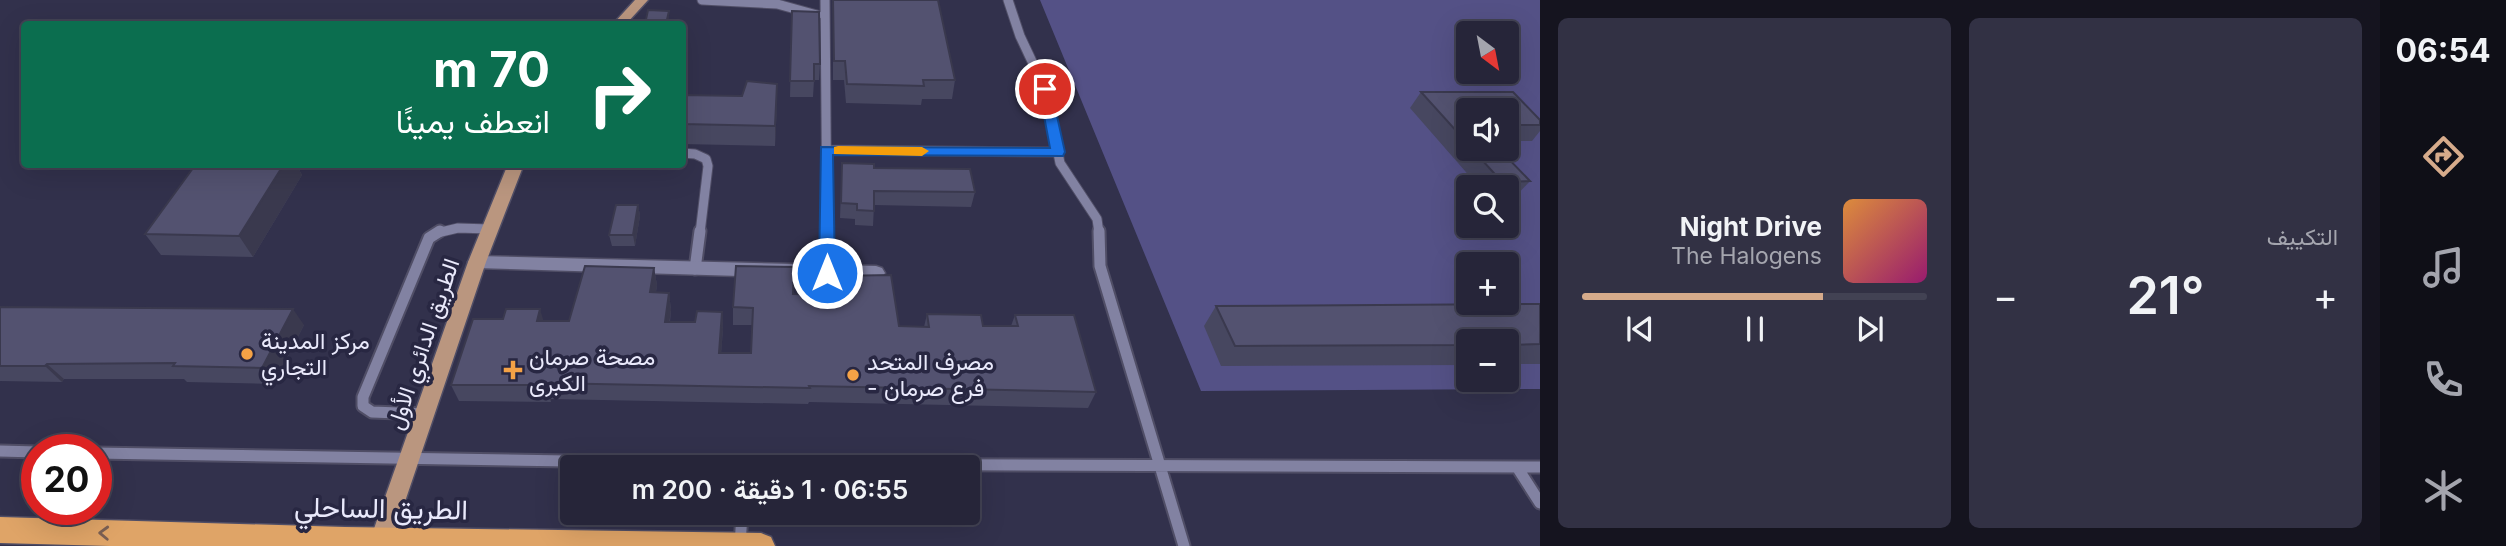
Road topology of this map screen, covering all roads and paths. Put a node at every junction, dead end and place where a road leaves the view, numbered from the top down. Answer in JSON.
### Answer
{"nodes":[{"id":1,"x":642,"y":0,"type":"edge"},
{"id":2,"x":702,"y":0,"type":"edge"},
{"id":3,"x":825,"y":0,"type":"edge"},
{"id":4,"x":1008,"y":0,"type":"edge"},
{"id":5,"x":825,"y":16,"type":"junction"},
{"id":6,"x":622,"y":21,"type":"edge"},
{"id":7,"x":826,"y":150,"type":"junction"},
{"id":8,"x":1058,"y":152,"type":"junction"},
{"id":9,"x":686,"y":153,"type":"edge"},
{"id":10,"x":514,"y":168,"type":"edge"},
{"id":11,"x":489,"y":229,"type":"junction"},
{"id":12,"x":477,"y":262,"type":"junction"},
{"id":13,"x":695,"y":269,"type":"junction"},
{"id":14,"x":827,"y":273,"type":"junction"},
{"id":15,"x":876,"y":273,"type":"edge"},
{"id":16,"x":425,"y":414,"type":"junction"},
{"id":17,"x":0,"y":451,"type":"edge"},
{"id":18,"x":21,"y":452,"type":"edge"},
{"id":19,"x":112,"y":453,"type":"edge"},
{"id":20,"x":410,"y":460,"type":"junction"},
{"id":21,"x":560,"y":463,"type":"edge"},
{"id":22,"x":980,"y":467,"type":"edge"},
{"id":23,"x":1161,"y":467,"type":"junction"},
{"id":24,"x":1517,"y":467,"type":"junction"},
{"id":25,"x":1540,"y":467,"type":"edge"},
{"id":26,"x":1540,"y":503,"type":"edge"},
{"id":27,"x":741,"y":525,"type":"edge"},
{"id":28,"x":0,"y":530,"type":"edge"},
{"id":29,"x":381,"y":540,"type":"junction"},
{"id":30,"x":740,"y":546,"type":"edge"},
{"id":31,"x":761,"y":546,"type":"edge"},
{"id":32,"x":1184,"y":546,"type":"edge"}],
"edges":[{"from":1,"to":6,"type":"main road"},
{"from":2,"to":5,"type":"lane"},
{"from":3,"to":5,"type":"lane"},
{"from":4,"to":8,"type":"lane"},
{"from":5,"to":7,"type":"lane"},
{"from":7,"to":8,"type":"lane"},
{"from":7,"to":14,"type":"lane"},
{"from":8,"to":23,"type":"lane"},
{"from":9,"to":13,"type":"lane"},
{"from":10,"to":11,"type":"main road","name":"الطريق الدائري الأول"},
{"from":11,"to":12,"type":"main road","name":"الطريق الدائري الأول"},
{"from":11,"to":16,"type":"lane"},
{"from":12,"to":13,"type":"street"},
{"from":12,"to":16,"type":"main road","name":"الطريق الدائري الأول"},
{"from":13,"to":14,"type":"street"},
{"from":14,"to":15,"type":"street"},
{"from":16,"to":20,"type":"main road","name":"الطريق الدائري الأول"},
{"from":17,"to":18,"type":"lane"},
{"from":19,"to":20,"type":"lane"},
{"from":20,"to":21,"type":"lane"},
{"from":20,"to":29,"type":"main road","name":"الطريق الدائري الأول"},
{"from":22,"to":23,"type":"lane"},
{"from":23,"to":24,"type":"lane"},
{"from":23,"to":32,"type":"lane"},
{"from":24,"to":25,"type":"lane"},
{"from":24,"to":26,"type":"lane"},
{"from":27,"to":30,"type":"lane"},
{"from":29,"to":28,"type":"highway","name":"الطريق الساحلي","one_way":true},
{"from":29,"to":30,"type":"highway","name":"الطريق الساحلي"},
{"from":30,"to":31,"type":"highway","name":"الطريق الساحلي"}]}
